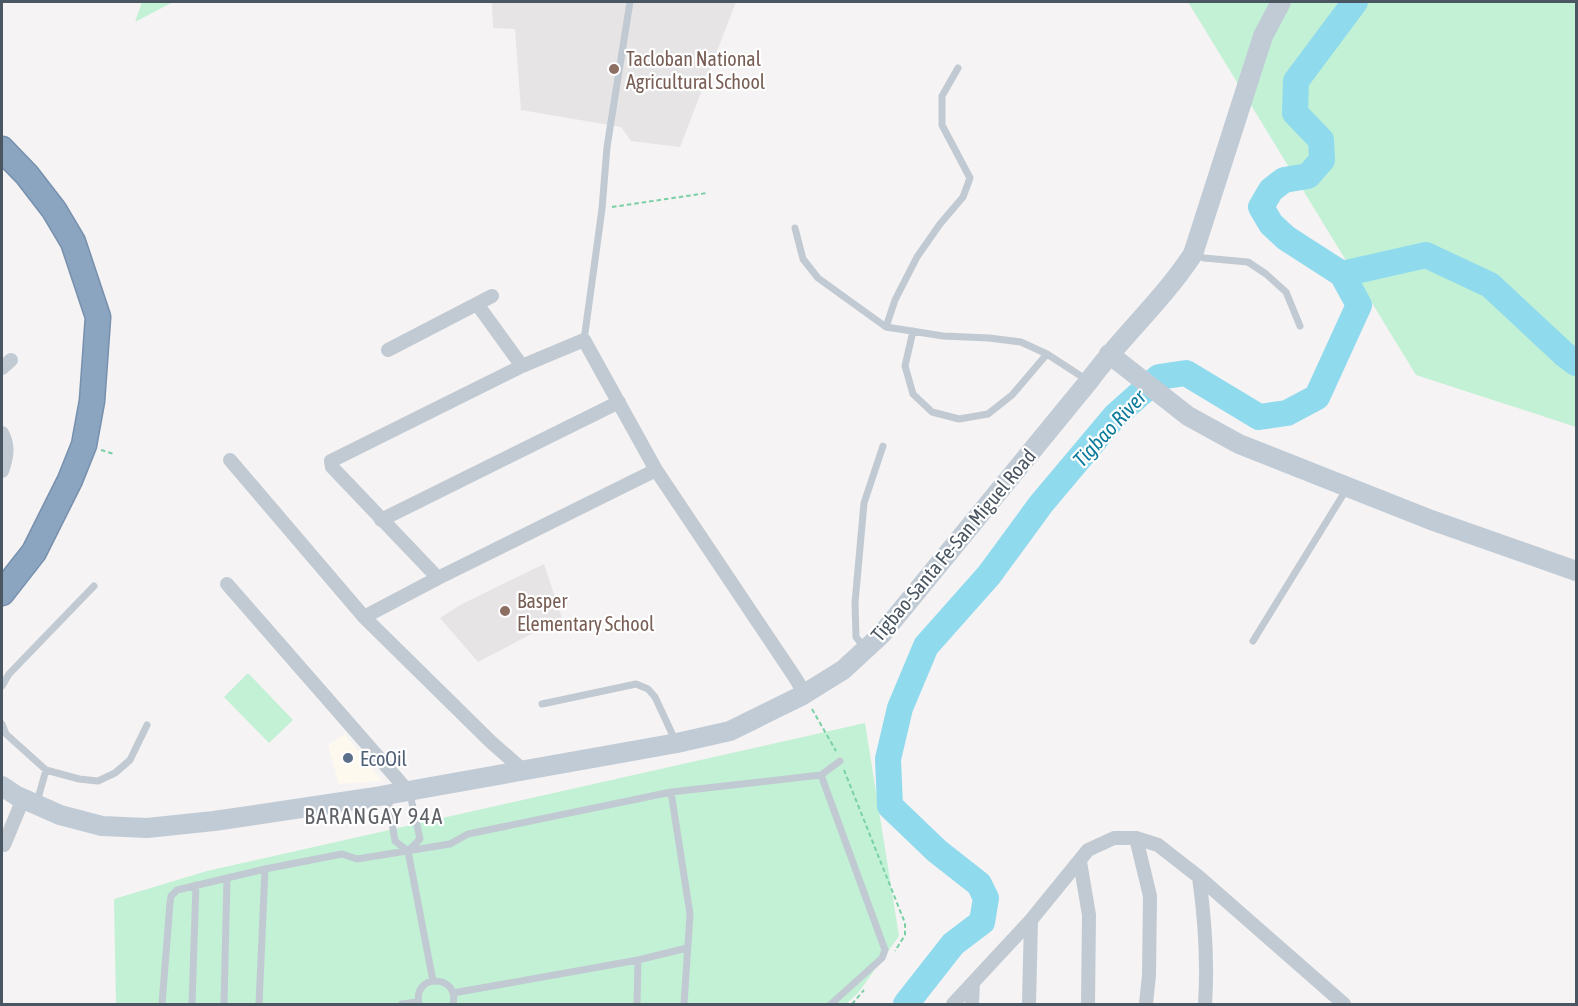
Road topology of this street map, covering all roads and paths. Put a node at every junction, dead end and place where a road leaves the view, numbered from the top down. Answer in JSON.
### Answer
{"nodes":[{"id":1,"x":630,"y":2,"type":"edge"},
{"id":2,"x":1281,"y":2,"type":"edge"},
{"id":3,"x":958,"y":68,"type":"dead end"},
{"id":4,"x":2,"y":149,"type":"edge"},
{"id":5,"x":707,"y":193,"type":"dead end"},
{"id":6,"x":602,"y":208,"type":"junction"},
{"id":7,"x":795,"y":228,"type":"dead end"},
{"id":8,"x":1193,"y":254,"type":"junction"},
{"id":9,"x":492,"y":296,"type":"dead end"},
{"id":10,"x":477,"y":304,"type":"junction"},
{"id":11,"x":886,"y":327,"type":"junction"},
{"id":12,"x":1300,"y":327,"type":"dead end"},
{"id":13,"x":912,"y":331,"type":"junction"},
{"id":14,"x":584,"y":340,"type":"junction"},
{"id":15,"x":388,"y":350,"type":"dead end"},
{"id":16,"x":1047,"y":354,"type":"junction"},
{"id":17,"x":1117,"y":359,"type":"junction"},
{"id":18,"x":522,"y":366,"type":"junction"},
{"id":19,"x":1089,"y":381,"type":"junction"},
{"id":20,"x":619,"y":402,"type":"junction"},
{"id":21,"x":2,"y":433,"type":"edge"},
{"id":22,"x":883,"y":446,"type":"dead end"},
{"id":23,"x":230,"y":460,"type":"dead end"},
{"id":24,"x":656,"y":470,"type":"junction"},
{"id":25,"x":2,"y":471,"type":"edge"},
{"id":26,"x":1348,"y":488,"type":"junction"},
{"id":27,"x":381,"y":520,"type":"junction"},
{"id":28,"x":1576,"y":571,"type":"edge"},
{"id":29,"x":438,"y":578,"type":"junction"},
{"id":30,"x":227,"y":584,"type":"dead end"},
{"id":31,"x":94,"y":586,"type":"dead end"},
{"id":32,"x":3,"y":587,"type":"edge"},
{"id":33,"x":364,"y":617,"type":"junction"},
{"id":34,"x":1253,"y":641,"type":"dead end"},
{"id":35,"x":866,"y":649,"type":"junction"},
{"id":36,"x":2,"y":686,"type":"edge"},
{"id":37,"x":805,"y":694,"type":"junction"},
{"id":38,"x":542,"y":704,"type":"dead end"},
{"id":39,"x":2,"y":724,"type":"edge"},
{"id":40,"x":147,"y":725,"type":"dead end"},
{"id":41,"x":676,"y":743,"type":"junction"},
{"id":42,"x":840,"y":761,"type":"junction"},
{"id":43,"x":46,"y":770,"type":"junction"},
{"id":44,"x":524,"y":771,"type":"junction"},
{"id":45,"x":821,"y":774,"type":"junction"},
{"id":46,"x":2,"y":786,"type":"edge"},
{"id":47,"x":408,"y":790,"type":"junction"},
{"id":48,"x":671,"y":792,"type":"junction"},
{"id":49,"x":387,"y":794,"type":"junction"},
{"id":50,"x":30,"y":802,"type":"junction"},
{"id":51,"x":1136,"y":838,"type":"junction"},
{"id":52,"x":4,"y":845,"type":"dead end"},
{"id":53,"x":408,"y":851,"type":"junction"},
{"id":54,"x":1080,"y":862,"type":"junction"},
{"id":55,"x":266,"y":869,"type":"junction"},
{"id":56,"x":1199,"y":877,"type":"junction"},
{"id":57,"x":227,"y":878,"type":"junction"},
{"id":58,"x":196,"y":885,"type":"junction"},
{"id":59,"x":1031,"y":920,"type":"junction"},
{"id":60,"x":687,"y":948,"type":"junction"},
{"id":61,"x":892,"y":955,"type":"dead end"},
{"id":62,"x":638,"y":960,"type":"junction"},
{"id":63,"x":434,"y":981,"type":"junction"},
{"id":64,"x":973,"y":983,"type":"junction"},
{"id":65,"x":867,"y":987,"type":"dead end"},
{"id":66,"x":453,"y":993,"type":"junction"},
{"id":67,"x":418,"y":1003,"type":"edge"},
{"id":68,"x":162,"y":1005,"type":"edge"},
{"id":69,"x":192,"y":1005,"type":"edge"},
{"id":70,"x":224,"y":1005,"type":"edge"},
{"id":71,"x":259,"y":1005,"type":"edge"},
{"id":72,"x":402,"y":1005,"type":"edge"},
{"id":73,"x":453,"y":1005,"type":"edge"},
{"id":74,"x":637,"y":1005,"type":"edge"},
{"id":75,"x":684,"y":1005,"type":"edge"},
{"id":76,"x":831,"y":1005,"type":"edge"},
{"id":77,"x":852,"y":1005,"type":"edge"},
{"id":78,"x":953,"y":1005,"type":"edge"},
{"id":79,"x":972,"y":1005,"type":"edge"},
{"id":80,"x":1029,"y":1005,"type":"edge"},
{"id":81,"x":1088,"y":1005,"type":"edge"},
{"id":82,"x":1146,"y":1005,"type":"edge"},
{"id":83,"x":1205,"y":1005,"type":"edge"},
{"id":84,"x":1344,"y":1005,"type":"edge"}],
"edges":[{"from":1,"to":6,"type":"lane"},
{"from":2,"to":8,"type":"main road","name":"Tigbao-Santa Fe-San Miguel Road"},
{"from":3,"to":11,"type":"lane"},
{"from":4,"to":32,"type":"highway"},
{"from":5,"to":6,"type":"path"},
{"from":6,"to":14,"type":"lane"},
{"from":7,"to":11,"type":"lane"},
{"from":8,"to":12,"type":"lane"},
{"from":8,"to":17,"type":"main road","name":"Tigbao-Santa Fe-San Miguel Road"},
{"from":9,"to":10,"type":"street"},
{"from":10,"to":15,"type":"street"},
{"from":10,"to":18,"type":"street"},
{"from":11,"to":13,"type":"lane"},
{"from":13,"to":16,"type":"lane"},
{"from":13,"to":16,"type":"lane"},
{"from":14,"to":18,"type":"street"},
{"from":14,"to":20,"type":"street"},
{"from":16,"to":19,"type":"lane"},
{"from":17,"to":19,"type":"main road","name":"Tigbao-Santa Fe-San Miguel Road"},
{"from":17,"to":26,"type":"main road"},
{"from":18,"to":27,"type":"street"},
{"from":19,"to":35,"type":"main road","name":"Tigbao-Santa Fe-San Miguel Road"},
{"from":20,"to":24,"type":"street"},
{"from":20,"to":27,"type":"street"},
{"from":21,"to":25,"type":"street"},
{"from":22,"to":35,"type":"lane"},
{"from":23,"to":33,"type":"street"},
{"from":24,"to":29,"type":"street"},
{"from":24,"to":37,"type":"street"},
{"from":26,"to":28,"type":"main road"},
{"from":26,"to":34,"type":"lane"},
{"from":27,"to":29,"type":"street"},
{"from":29,"to":33,"type":"street"},
{"from":30,"to":47,"type":"street"},
{"from":31,"to":36,"type":"lane"},
{"from":33,"to":44,"type":"street"},
{"from":35,"to":37,"type":"main road","name":"Tigbao-Santa Fe-San Miguel Road"},
{"from":37,"to":41,"type":"main road","name":"Tigbao-Santa Fe-San Miguel Road"},
{"from":37,"to":42,"type":"path"},
{"from":38,"to":41,"type":"lane"},
{"from":39,"to":43,"type":"lane"},
{"from":40,"to":43,"type":"lane"},
{"from":41,"to":44,"type":"main road","name":"Tigbao-Santa Fe-San Miguel Road"},
{"from":42,"to":45,"type":"lane"},
{"from":42,"to":61,"type":"path"},
{"from":43,"to":50,"type":"lane"},
{"from":44,"to":47,"type":"main road","name":"Tigbao-Santa Fe-San Miguel Road"},
{"from":45,"to":48,"type":"lane"},
{"from":45,"to":76,"type":"lane"},
{"from":46,"to":50,"type":"main road","name":"Tigbao-Santa Fe-San Miguel Road"},
{"from":47,"to":49,"type":"main road","name":"Tigbao-Santa Fe-San Miguel Road"},
{"from":47,"to":53,"type":"lane"},
{"from":48,"to":53,"type":"lane"},
{"from":48,"to":60,"type":"lane"},
{"from":49,"to":50,"type":"main road","name":"Tigbao-Santa Fe-San Miguel Road"},
{"from":49,"to":53,"type":"lane"},
{"from":50,"to":52,"type":"street"},
{"from":51,"to":54,"type":"street"},
{"from":51,"to":56,"type":"street"},
{"from":51,"to":82,"type":"street"},
{"from":53,"to":55,"type":"lane"},
{"from":53,"to":63,"type":"lane"},
{"from":54,"to":59,"type":"street"},
{"from":54,"to":81,"type":"street"},
{"from":55,"to":57,"type":"lane"},
{"from":55,"to":71,"type":"lane"},
{"from":56,"to":83,"type":"street"},
{"from":56,"to":84,"type":"street"},
{"from":57,"to":58,"type":"lane"},
{"from":57,"to":70,"type":"lane"},
{"from":58,"to":68,"type":"lane"},
{"from":58,"to":69,"type":"lane"},
{"from":59,"to":64,"type":"street"},
{"from":59,"to":80,"type":"street"},
{"from":60,"to":62,"type":"lane"},
{"from":60,"to":75,"type":"lane"},
{"from":62,"to":66,"type":"lane"},
{"from":62,"to":74,"type":"lane"},
{"from":63,"to":66,"type":"lane"},
{"from":63,"to":67,"type":"lane"},
{"from":64,"to":78,"type":"street"},
{"from":64,"to":79,"type":"street"},
{"from":65,"to":77,"type":"path"},
{"from":66,"to":73,"type":"lane"},
{"from":67,"to":72,"type":"lane"}]}
